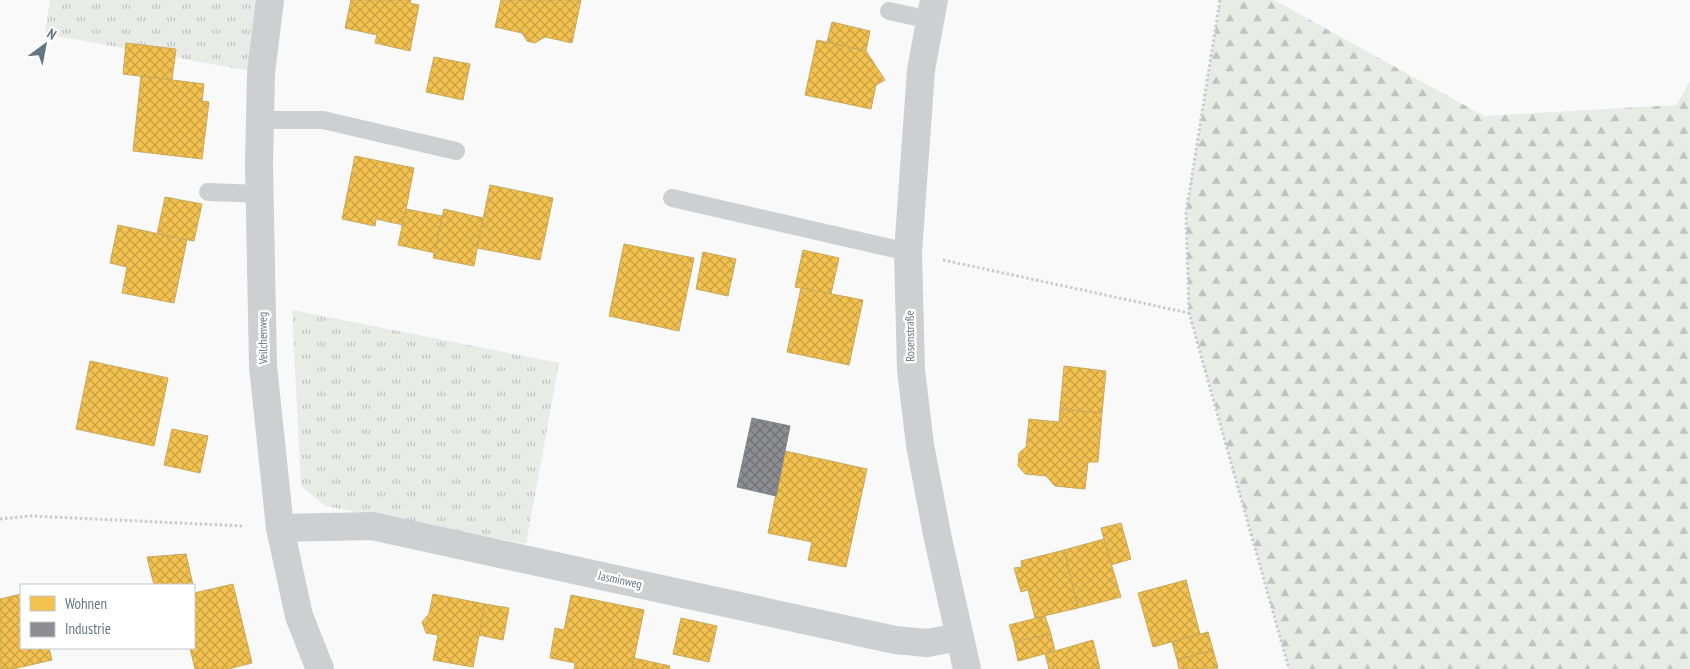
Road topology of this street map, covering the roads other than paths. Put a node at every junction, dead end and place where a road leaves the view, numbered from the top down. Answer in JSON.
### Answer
{"nodes":[{"id":1,"x":270,"y":0,"type":"edge"},
{"id":2,"x":932,"y":10,"type":"edge"},
{"id":3,"x":889,"y":11,"type":"dead end"},
{"id":4,"x":260,"y":120,"type":"junction"},
{"id":5,"x":456,"y":151,"type":"dead end"},
{"id":6,"x":208,"y":192,"type":"dead end"},
{"id":7,"x":260,"y":194,"type":"junction"},
{"id":8,"x":672,"y":198,"type":"dead end"},
{"id":9,"x":908,"y":252,"type":"junction"},
{"id":10,"x":280,"y":528,"type":"junction"},
{"id":11,"x":959,"y":636,"type":"junction"},
{"id":12,"x":320,"y":669,"type":"edge"},
{"id":13,"x":967,"y":669,"type":"edge"}],
"edges":[{"from":1,"to":4,"type":"street","name":"Veilchenweg"},
{"from":2,"to":3,"type":"lane"},
{"from":2,"to":9,"type":"street","name":"Rosenstraße"},
{"from":4,"to":5,"type":"lane"},
{"from":4,"to":7,"type":"street","name":"Veilchenweg"},
{"from":6,"to":7,"type":"lane"},
{"from":7,"to":10,"type":"street","name":"Veilchenweg"},
{"from":8,"to":9,"type":"lane"},
{"from":9,"to":11,"type":"street","name":"Rosenstraße"},
{"from":10,"to":11,"type":"street","name":"Jasminweg"},
{"from":10,"to":12,"type":"street","name":"Veilchenweg"},
{"from":11,"to":13,"type":"street","name":"Rosenstraße"}]}
